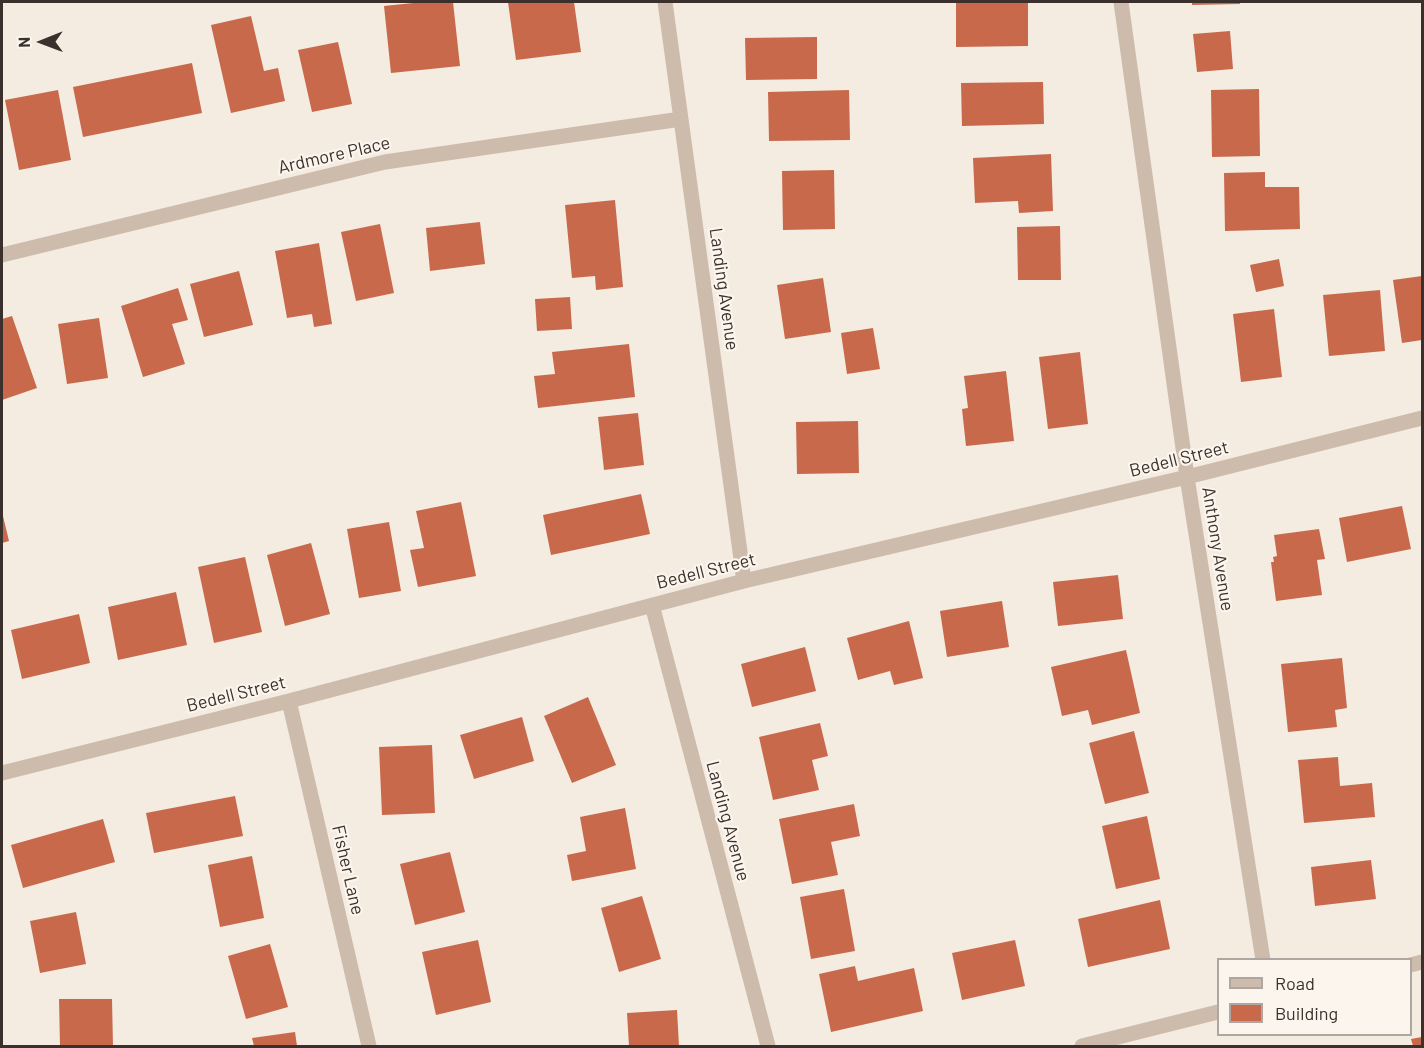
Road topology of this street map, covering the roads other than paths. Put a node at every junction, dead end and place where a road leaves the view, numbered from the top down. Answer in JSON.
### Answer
{"nodes":[{"id":1,"x":664,"y":2,"type":"edge"},
{"id":2,"x":1121,"y":2,"type":"edge"},
{"id":3,"x":681,"y":119,"type":"junction"},
{"id":4,"x":2,"y":255,"type":"edge"},
{"id":5,"x":1422,"y":418,"type":"edge"},
{"id":6,"x":1187,"y":477,"type":"junction"},
{"id":7,"x":744,"y":581,"type":"junction"},
{"id":8,"x":652,"y":605,"type":"junction"},
{"id":9,"x":290,"y":701,"type":"junction"},
{"id":10,"x":2,"y":773,"type":"edge"},
{"id":11,"x":1263,"y":958,"type":"edge"},
{"id":12,"x":1217,"y":1012,"type":"edge"},
{"id":13,"x":369,"y":1047,"type":"edge"},
{"id":14,"x":768,"y":1047,"type":"edge"},
{"id":15,"x":1082,"y":1047,"type":"edge"}],
"edges":[{"from":1,"to":3,"type":"street","name":"Landing Avenue"},
{"from":2,"to":6,"type":"street","name":"Anthony Avenue"},
{"from":3,"to":4,"type":"street","name":"Ardmore Place"},
{"from":3,"to":7,"type":"street","name":"Landing Avenue"},
{"from":5,"to":6,"type":"street","name":"Bedell Street"},
{"from":6,"to":7,"type":"street","name":"Bedell Street"},
{"from":6,"to":11,"type":"street","name":"Anthony Avenue"},
{"from":7,"to":8,"type":"street","name":"Bedell Street"},
{"from":8,"to":9,"type":"street","name":"Bedell Street"},
{"from":8,"to":14,"type":"street","name":"Landing Avenue"},
{"from":9,"to":10,"type":"street","name":"Bedell Street"},
{"from":9,"to":13,"type":"street","name":"Fisher Lane"},
{"from":12,"to":15,"type":"street"}]}
